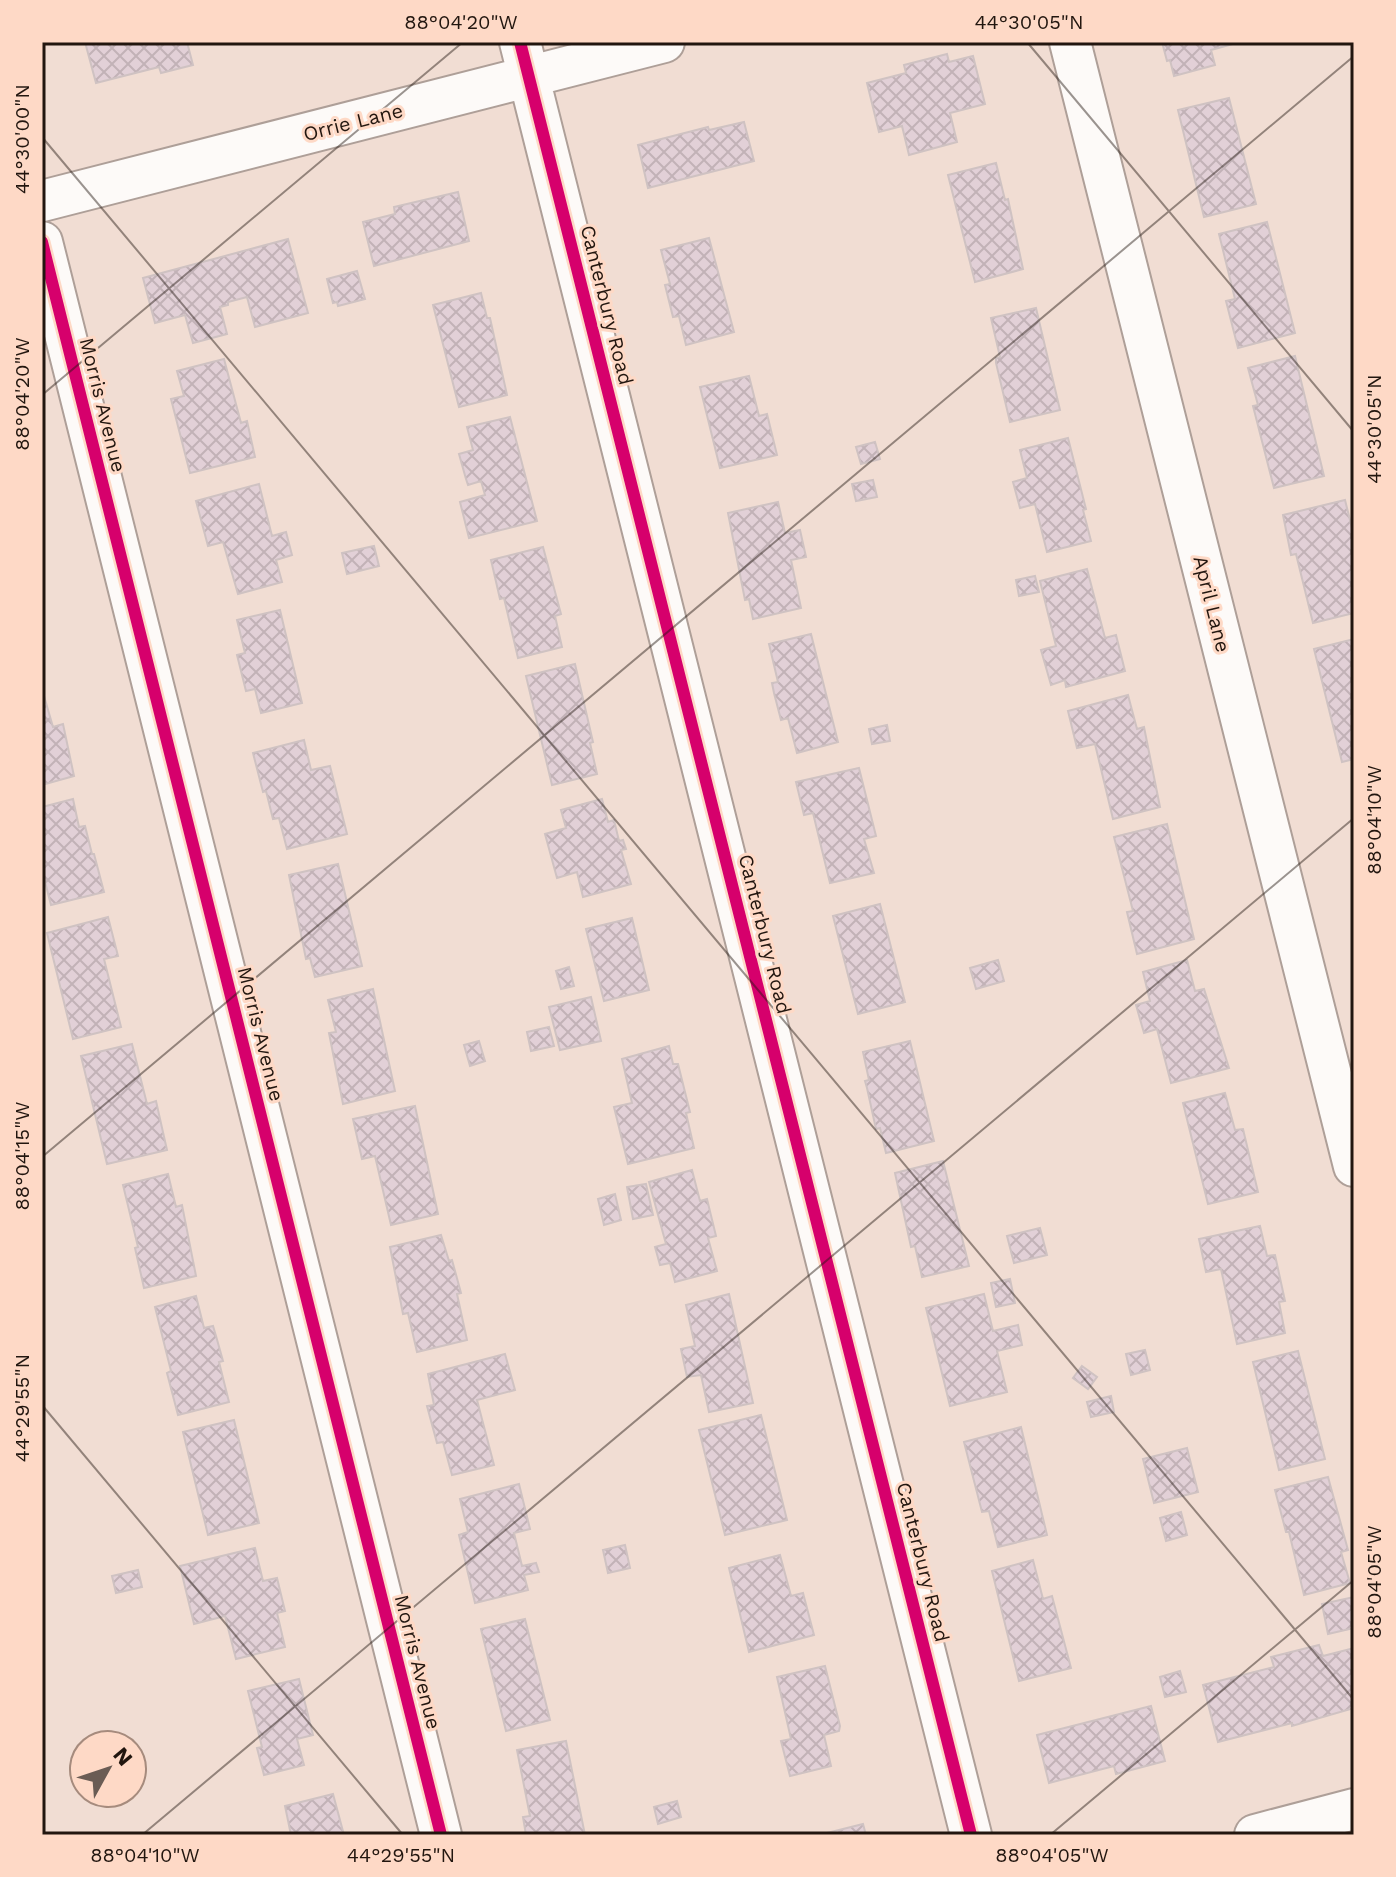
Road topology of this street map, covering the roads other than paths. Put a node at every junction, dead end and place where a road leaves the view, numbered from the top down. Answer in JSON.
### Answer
{"nodes":[{"id":1,"x":664,"y":42,"type":"edge"},
{"id":2,"x":1070,"y":42,"type":"edge"},
{"id":3,"x":524,"y":59,"type":"edge"},
{"id":4,"x":42,"y":201,"type":"edge"},
{"id":5,"x":42,"y":242,"type":"edge"},
{"id":6,"x":1354,"y":1166,"type":"edge"},
{"id":7,"x":1354,"y":1809,"type":"edge"},
{"id":8,"x":441,"y":1835,"type":"edge"},
{"id":9,"x":971,"y":1835,"type":"edge"},
{"id":10,"x":1255,"y":1835,"type":"edge"}],
"edges":[{"from":1,"to":3,"type":"street","name":"Orrie Lane"},
{"from":2,"to":6,"type":"street","name":"April Lane"},
{"from":3,"to":4,"type":"street","name":"Orrie Lane"},
{"from":3,"to":9,"type":"street","name":"Canterbury Road"},
{"from":5,"to":8,"type":"street","name":"Morris Avenue"},
{"from":7,"to":10,"type":"street"}]}
